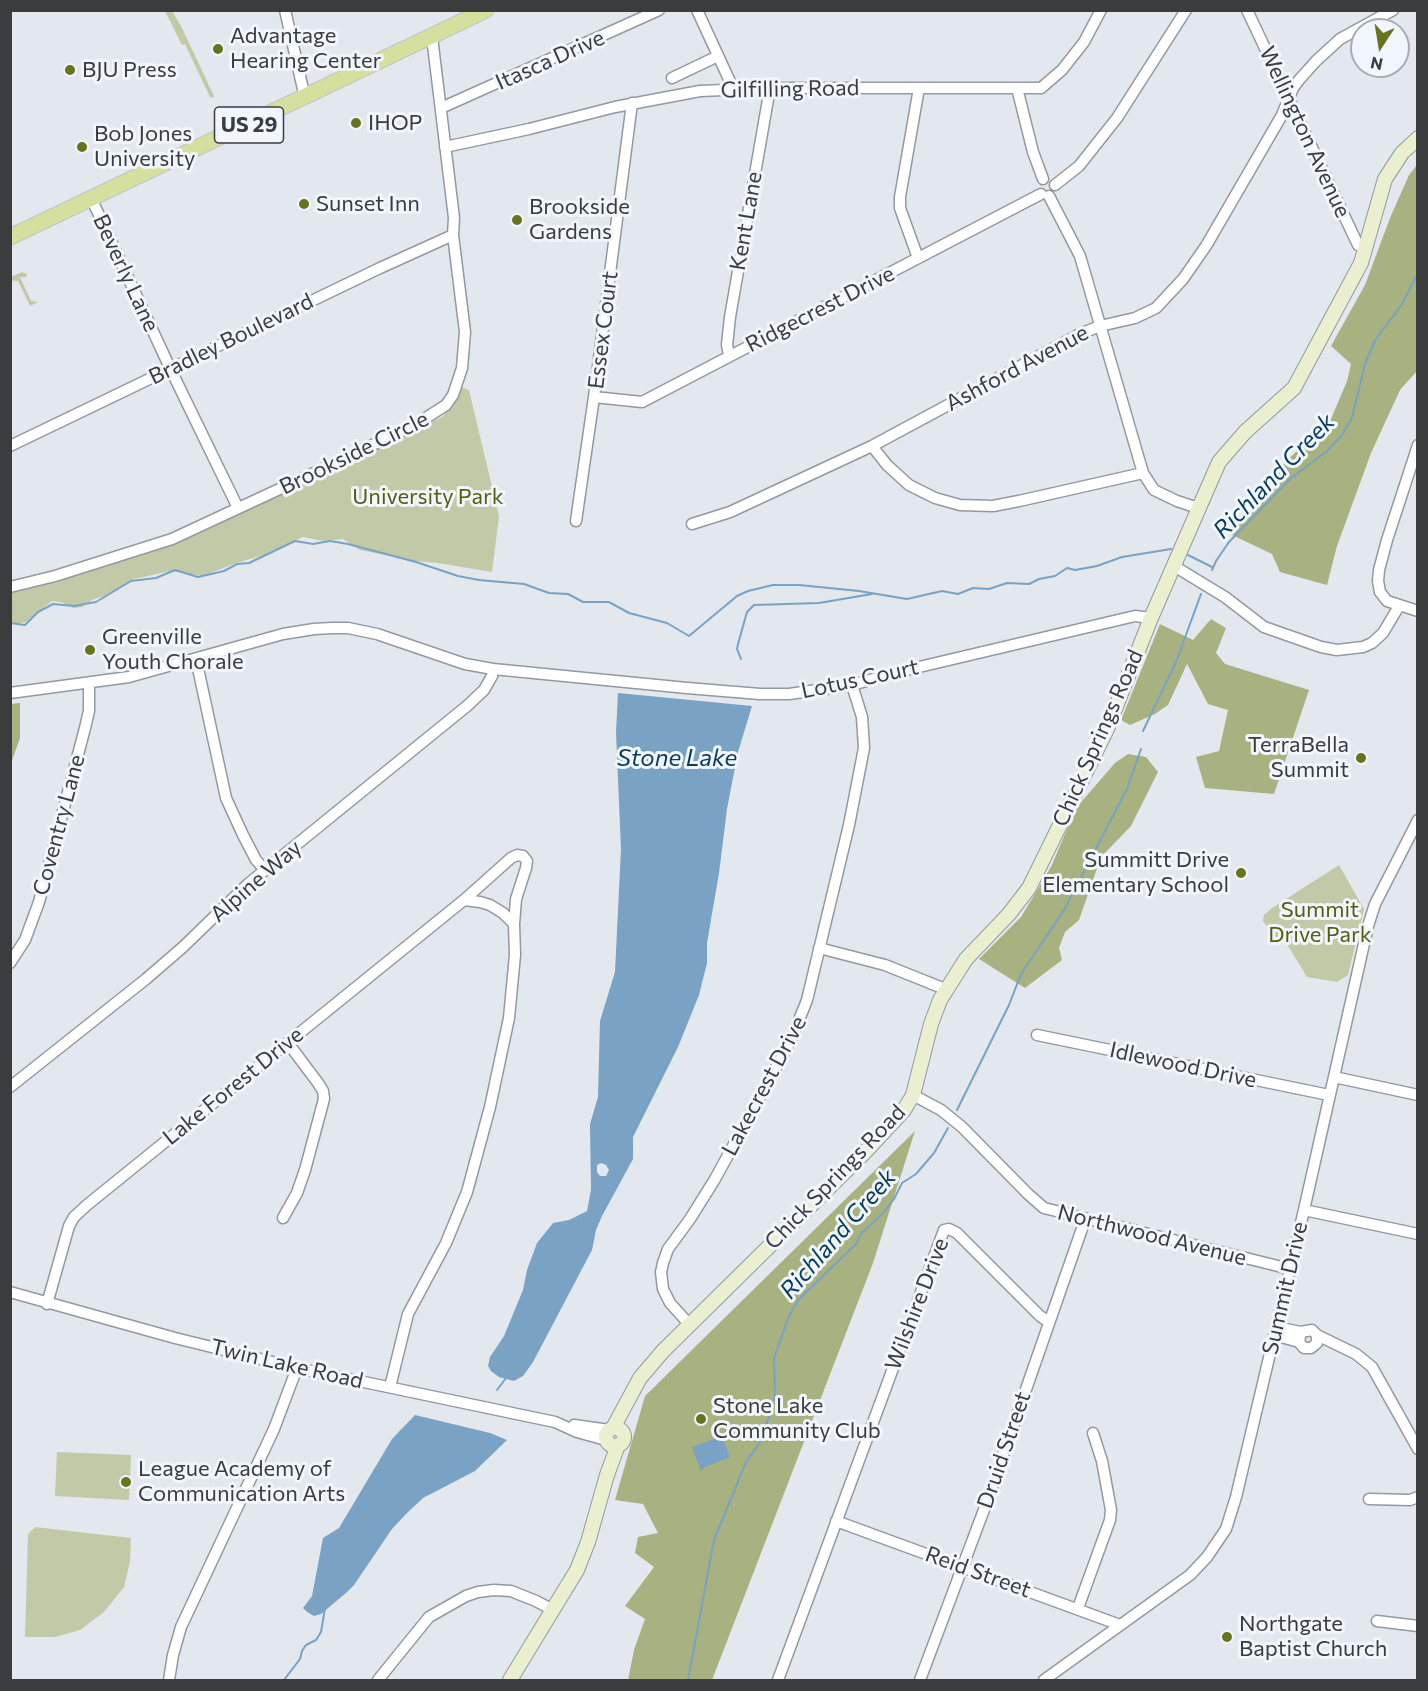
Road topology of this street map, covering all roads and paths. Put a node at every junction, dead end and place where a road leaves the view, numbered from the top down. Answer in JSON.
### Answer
{"nodes":[{"id":1,"x":285,"y":10,"type":"edge"},
{"id":2,"x":486,"y":10,"type":"edge"},
{"id":3,"x":659,"y":10,"type":"edge"},
{"id":4,"x":697,"y":10,"type":"edge"},
{"id":5,"x":1101,"y":10,"type":"edge"},
{"id":6,"x":1186,"y":10,"type":"edge"},
{"id":7,"x":1247,"y":10,"type":"edge"},
{"id":8,"x":1393,"y":10,"type":"edge"},
{"id":9,"x":432,"y":37,"type":"junction"},
{"id":10,"x":718,"y":56,"type":"junction"},
{"id":11,"x":672,"y":78,"type":"dead end"},
{"id":12,"x":733,"y":88,"type":"junction"},
{"id":13,"x":770,"y":88,"type":"junction"},
{"id":14,"x":919,"y":88,"type":"junction"},
{"id":15,"x":1017,"y":88,"type":"junction"},
{"id":16,"x":305,"y":98,"type":"junction"},
{"id":17,"x":1289,"y":98,"type":"junction"},
{"id":18,"x":632,"y":103,"type":"junction"},
{"id":19,"x":441,"y":108,"type":"junction"},
{"id":20,"x":1418,"y":138,"type":"edge"},
{"id":21,"x":445,"y":147,"type":"junction"},
{"id":22,"x":1043,"y":179,"type":"junction"},
{"id":23,"x":1055,"y":185,"type":"junction"},
{"id":24,"x":1045,"y":195,"type":"junction"},
{"id":25,"x":92,"y":200,"type":"junction"},
{"id":26,"x":453,"y":235,"type":"junction"},
{"id":27,"x":10,"y":237,"type":"edge"},
{"id":28,"x":1366,"y":249,"type":"junction"},
{"id":29,"x":918,"y":258,"type":"junction"},
{"id":30,"x":1100,"y":326,"type":"junction"},
{"id":31,"x":729,"y":355,"type":"junction"},
{"id":32,"x":170,"y":368,"type":"junction"},
{"id":33,"x":594,"y":397,"type":"junction"},
{"id":34,"x":1418,"y":445,"type":"edge"},
{"id":35,"x":10,"y":446,"type":"edge"},
{"id":36,"x":872,"y":446,"type":"junction"},
{"id":37,"x":1143,"y":473,"type":"junction"},
{"id":38,"x":238,"y":508,"type":"junction"},
{"id":39,"x":1198,"y":508,"type":"junction"},
{"id":40,"x":576,"y":521,"type":"dead end"},
{"id":41,"x":692,"y":524,"type":"dead end"},
{"id":42,"x":1174,"y":566,"type":"junction"},
{"id":43,"x":10,"y":587,"type":"edge"},
{"id":44,"x":1400,"y":606,"type":"junction"},
{"id":45,"x":1418,"y":611,"type":"edge"},
{"id":46,"x":1151,"y":618,"type":"junction"},
{"id":47,"x":196,"y":659,"type":"junction"},
{"id":48,"x":493,"y":669,"type":"junction"},
{"id":49,"x":88,"y":682,"type":"junction"},
{"id":50,"x":852,"y":685,"type":"junction"},
{"id":51,"x":10,"y":693,"type":"edge"},
{"id":52,"x":1418,"y":820,"type":"edge"},
{"id":53,"x":265,"y":870,"type":"junction"},
{"id":54,"x":465,"y":900,"type":"junction"},
{"id":55,"x":514,"y":924,"type":"junction"},
{"id":56,"x":819,"y":948,"type":"junction"},
{"id":57,"x":10,"y":963,"type":"edge"},
{"id":58,"x":945,"y":989,"type":"junction"},
{"id":59,"x":1037,"y":1035,"type":"dead end"},
{"id":60,"x":288,"y":1043,"type":"junction"},
{"id":61,"x":1334,"y":1077,"type":"junction"},
{"id":62,"x":10,"y":1087,"type":"edge"},
{"id":63,"x":913,"y":1095,"type":"junction"},
{"id":64,"x":1329,"y":1095,"type":"junction"},
{"id":65,"x":1418,"y":1095,"type":"edge"},
{"id":66,"x":1304,"y":1210,"type":"junction"},
{"id":67,"x":283,"y":1218,"type":"dead end"},
{"id":68,"x":1085,"y":1220,"type":"junction"},
{"id":69,"x":1418,"y":1234,"type":"edge"},
{"id":70,"x":1290,"y":1269,"type":"junction"},
{"id":71,"x":10,"y":1292,"type":"edge"},
{"id":72,"x":47,"y":1304,"type":"junction"},
{"id":73,"x":1049,"y":1322,"type":"junction"},
{"id":74,"x":688,"y":1324,"type":"junction"},
{"id":75,"x":1275,"y":1331,"type":"junction"},
{"id":76,"x":1300,"y":1337,"type":"junction"},
{"id":77,"x":1316,"y":1341,"type":"junction"},
{"id":78,"x":297,"y":1368,"type":"junction"},
{"id":79,"x":390,"y":1387,"type":"junction"},
{"id":80,"x":1093,"y":1433,"type":"dead end"},
{"id":81,"x":612,"y":1436,"type":"junction"},
{"id":82,"x":1418,"y":1449,"type":"edge"},
{"id":83,"x":1418,"y":1497,"type":"edge"},
{"id":84,"x":1369,"y":1499,"type":"dead end"},
{"id":85,"x":836,"y":1521,"type":"junction"},
{"id":86,"x":961,"y":1566,"type":"junction"},
{"id":87,"x":1078,"y":1608,"type":"junction"},
{"id":88,"x":553,"y":1610,"type":"junction"},
{"id":89,"x":1377,"y":1621,"type":"dead end"},
{"id":90,"x":1120,"y":1625,"type":"junction"},
{"id":91,"x":1418,"y":1626,"type":"edge"},
{"id":92,"x":169,"y":1680,"type":"edge"},
{"id":93,"x":378,"y":1680,"type":"edge"},
{"id":94,"x":510,"y":1680,"type":"edge"},
{"id":95,"x":778,"y":1680,"type":"edge"},
{"id":96,"x":920,"y":1680,"type":"edge"},
{"id":97,"x":1044,"y":1680,"type":"edge"}],
"edges":[{"from":1,"to":16,"type":"street"},
{"from":2,"to":9,"type":"main road","number":"US 29"},
{"from":3,"to":19,"type":"street","name":"Itasca Drive"},
{"from":4,"to":10,"type":"street"},
{"from":5,"to":15,"type":"street","name":"Gilfilling Road"},
{"from":6,"to":23,"type":"street"},
{"from":7,"to":17,"type":"street","name":"Wellington Avenue"},
{"from":8,"to":17,"type":"street","name":"Ashford Avenue"},
{"from":9,"to":16,"type":"main road","number":"US 29"},
{"from":9,"to":19,"type":"street","name":"Brookside Circle"},
{"from":10,"to":11,"type":"street"},
{"from":10,"to":12,"type":"street"},
{"from":12,"to":13,"type":"street","name":"Gilfilling Road"},
{"from":12,"to":18,"type":"street","name":"Gilfilling Road"},
{"from":13,"to":14,"type":"street","name":"Gilfilling Road"},
{"from":13,"to":31,"type":"street","name":"Kent Lane"},
{"from":14,"to":15,"type":"street","name":"Gilfilling Road"},
{"from":14,"to":29,"type":"street"},
{"from":15,"to":22,"type":"street"},
{"from":16,"to":25,"type":"main road","number":"US 29"},
{"from":17,"to":28,"type":"street","name":"Wellington Avenue"},
{"from":17,"to":30,"type":"street","name":"Ashford Avenue"},
{"from":18,"to":21,"type":"street","name":"Gilfilling Road"},
{"from":18,"to":33,"type":"street","name":"Essex Court"},
{"from":19,"to":21,"type":"street","name":"Brookside Circle"},
{"from":20,"to":28,"type":"street","name":"Chick Springs Road"},
{"from":21,"to":26,"type":"street","name":"Brookside Circle"},
{"from":22,"to":23,"type":"street"},
{"from":22,"to":24,"type":"street"},
{"from":23,"to":24,"type":"street"},
{"from":24,"to":29,"type":"street","name":"Ridgecrest Drive"},
{"from":24,"to":30,"type":"street"},
{"from":25,"to":27,"type":"main road","number":"US 29"},
{"from":25,"to":32,"type":"street","name":"Beverly Lane"},
{"from":26,"to":32,"type":"street","name":"Bradley Boulevard"},
{"from":26,"to":38,"type":"street","name":"Brookside Circle"},
{"from":28,"to":39,"type":"street","name":"Chick Springs Road"},
{"from":29,"to":31,"type":"street","name":"Ridgecrest Drive"},
{"from":30,"to":36,"type":"street","name":"Ashford Avenue"},
{"from":30,"to":37,"type":"street"},
{"from":31,"to":33,"type":"street","name":"Ridgecrest Drive"},
{"from":32,"to":35,"type":"street","name":"Bradley Boulevard"},
{"from":32,"to":38,"type":"street","name":"Beverly Lane"},
{"from":33,"to":40,"type":"street","name":"Essex Court"},
{"from":34,"to":44,"type":"street"},
{"from":36,"to":37,"type":"street"},
{"from":36,"to":41,"type":"street","name":"Ashford Avenue"},
{"from":37,"to":39,"type":"street"},
{"from":38,"to":43,"type":"street","name":"Brookside Circle"},
{"from":39,"to":42,"type":"street","name":"Chick Springs Road"},
{"from":42,"to":44,"type":"street"},
{"from":42,"to":46,"type":"street","name":"Chick Springs Road"},
{"from":44,"to":45,"type":"street"},
{"from":46,"to":50,"type":"street","name":"Lotus Court"},
{"from":46,"to":58,"type":"street","name":"Chick Springs Road"},
{"from":47,"to":48,"type":"street","name":"Lotus Court"},
{"from":47,"to":49,"type":"street","name":"Lotus Court"},
{"from":47,"to":53,"type":"street"},
{"from":48,"to":50,"type":"street","name":"Lotus Court"},
{"from":48,"to":53,"type":"street","name":"Alpine Way"},
{"from":49,"to":51,"type":"street","name":"Lotus Court"},
{"from":49,"to":57,"type":"street","name":"Coventry Lane"},
{"from":50,"to":56,"type":"street","name":"Lakecrest Drive"},
{"from":52,"to":61,"type":"street","name":"Summit Drive"},
{"from":53,"to":62,"type":"street","name":"Alpine Way"},
{"from":54,"to":55,"type":"street"},
{"from":54,"to":55,"type":"street","name":"Lake Forest Drive"},
{"from":54,"to":60,"type":"street","name":"Lake Forest Drive"},
{"from":55,"to":79,"type":"street","name":"Lake Forest Drive"},
{"from":56,"to":58,"type":"street"},
{"from":56,"to":74,"type":"street","name":"Lakecrest Drive"},
{"from":58,"to":63,"type":"street","name":"Chick Springs Road"},
{"from":59,"to":64,"type":"street","name":"Idlewood Drive"},
{"from":60,"to":67,"type":"street"},
{"from":60,"to":72,"type":"street","name":"Lake Forest Drive"},
{"from":61,"to":64,"type":"street","name":"Summit Drive"},
{"from":61,"to":65,"type":"street"},
{"from":63,"to":68,"type":"street","name":"Northwood Avenue"},
{"from":63,"to":74,"type":"street","name":"Chick Springs Road"},
{"from":64,"to":66,"type":"street","name":"Summit Drive"},
{"from":66,"to":69,"type":"street"},
{"from":66,"to":70,"type":"street","name":"Summit Drive"},
{"from":68,"to":70,"type":"street","name":"Northwood Avenue"},
{"from":68,"to":73,"type":"street","name":"Druid Street"},
{"from":70,"to":75,"type":"street","name":"Summit Drive"},
{"from":71,"to":72,"type":"street","name":"Twin Lake Road"},
{"from":72,"to":78,"type":"street","name":"Twin Lake Road"},
{"from":73,"to":85,"type":"street","name":"Wilshire Drive"},
{"from":73,"to":86,"type":"street","name":"Druid Street"},
{"from":74,"to":81,"type":"street","name":"Chick Springs Road"},
{"from":75,"to":76,"type":"street"},
{"from":75,"to":90,"type":"street","name":"Summit Drive"},
{"from":76,"to":77,"type":"street"},
{"from":76,"to":77,"type":"street"},
{"from":77,"to":82,"type":"street"},
{"from":78,"to":79,"type":"street","name":"Twin Lake Road"},
{"from":78,"to":92,"type":"street"},
{"from":79,"to":81,"type":"street","name":"Twin Lake Road"},
{"from":80,"to":87,"type":"street"},
{"from":81,"to":88,"type":"street","name":"Chick Springs Road"},
{"from":83,"to":84,"type":"street"},
{"from":85,"to":86,"type":"street","name":"Reid Street"},
{"from":85,"to":95,"type":"street","name":"Wilshire Drive"},
{"from":86,"to":87,"type":"street","name":"Reid Street"},
{"from":86,"to":96,"type":"street","name":"Druid Street"},
{"from":87,"to":90,"type":"street","name":"Reid Street"},
{"from":88,"to":93,"type":"street"},
{"from":88,"to":94,"type":"street","name":"Chick Springs Road"},
{"from":89,"to":91,"type":"street"},
{"from":90,"to":97,"type":"street","name":"Summit Drive"}]}
